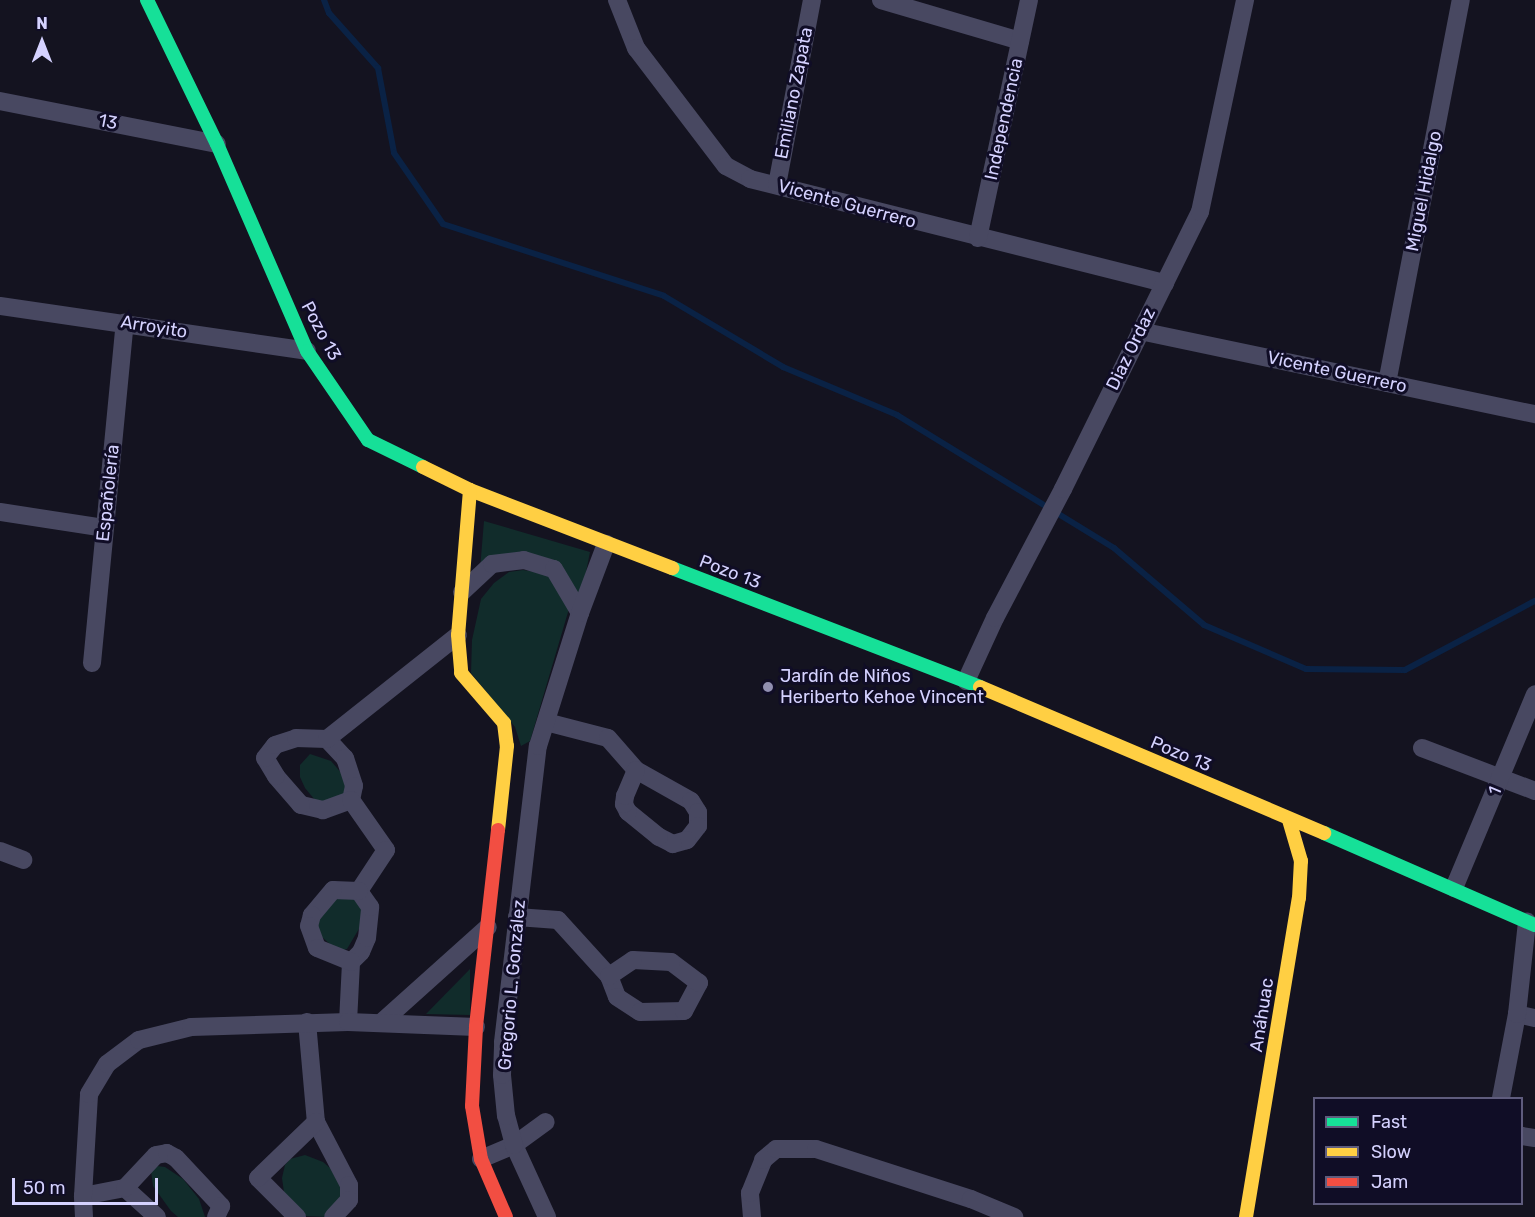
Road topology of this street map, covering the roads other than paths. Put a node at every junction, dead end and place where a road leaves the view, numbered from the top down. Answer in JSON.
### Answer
{"nodes":[{"id":1,"x":147,"y":0,"type":"edge"},
{"id":2,"x":616,"y":0,"type":"edge"},
{"id":3,"x":812,"y":0,"type":"edge"},
{"id":4,"x":880,"y":0,"type":"edge"},
{"id":5,"x":1029,"y":0,"type":"edge"},
{"id":6,"x":1245,"y":0,"type":"edge"},
{"id":7,"x":1461,"y":0,"type":"edge"},
{"id":8,"x":1020,"y":41,"type":"junction"},
{"id":9,"x":0,"y":101,"type":"edge"},
{"id":10,"x":217,"y":144,"type":"junction"},
{"id":11,"x":777,"y":185,"type":"junction"},
{"id":12,"x":978,"y":238,"type":"junction"},
{"id":13,"x":1165,"y":283,"type":"junction"},
{"id":14,"x":0,"y":306,"type":"edge"},
{"id":15,"x":125,"y":323,"type":"junction"},
{"id":16,"x":1140,"y":330,"type":"junction"},
{"id":17,"x":307,"y":351,"type":"junction"},
{"id":18,"x":1387,"y":382,"type":"junction"},
{"id":19,"x":1535,"y":414,"type":"edge"},
{"id":20,"x":470,"y":490,"type":"junction"},
{"id":21,"x":0,"y":512,"type":"edge"},
{"id":22,"x":104,"y":528,"type":"junction"},
{"id":23,"x":606,"y":544,"type":"junction"},
{"id":24,"x":462,"y":591,"type":"junction"},
{"id":25,"x":580,"y":612,"type":"junction"},
{"id":26,"x":458,"y":635,"type":"junction"},
{"id":27,"x":92,"y":663,"type":"dead end"},
{"id":28,"x":966,"y":681,"type":"junction"},
{"id":29,"x":1535,"y":694,"type":"edge"},
{"id":30,"x":546,"y":722,"type":"junction"},
{"id":31,"x":327,"y":740,"type":"junction"},
{"id":32,"x":507,"y":746,"type":"junction"},
{"id":33,"x":538,"y":746,"type":"junction"},
{"id":34,"x":1422,"y":748,"type":"dead end"},
{"id":35,"x":636,"y":770,"type":"dead end"},
{"id":36,"x":1501,"y":777,"type":"junction"},
{"id":37,"x":1535,"y":791,"type":"edge"},
{"id":38,"x":351,"y":801,"type":"junction"},
{"id":39,"x":1289,"y":820,"type":"junction"},
{"id":40,"x":0,"y":851,"type":"edge"},
{"id":41,"x":23,"y":860,"type":"dead end"},
{"id":42,"x":1454,"y":888,"type":"junction"},
{"id":43,"x":358,"y":891,"type":"junction"},
{"id":44,"x":517,"y":917,"type":"junction"},
{"id":45,"x":1531,"y":923,"type":"edge"},
{"id":46,"x":488,"y":927,"type":"junction"},
{"id":47,"x":351,"y":962,"type":"junction"},
{"id":48,"x":609,"y":976,"type":"junction"},
{"id":49,"x":1517,"y":1014,"type":"junction"},
{"id":50,"x":1535,"y":1018,"type":"edge"},
{"id":51,"x":306,"y":1022,"type":"junction"},
{"id":52,"x":348,"y":1022,"type":"junction"},
{"id":53,"x":382,"y":1022,"type":"junction"},
{"id":54,"x":476,"y":1027,"type":"junction"},
{"id":55,"x":1501,"y":1097,"type":"edge"},
{"id":56,"x":316,"y":1122,"type":"junction"},
{"id":57,"x":546,"y":1122,"type":"dead end"},
{"id":58,"x":514,"y":1145,"type":"junction"},
{"id":59,"x":482,"y":1159,"type":"junction"},
{"id":60,"x":125,"y":1188,"type":"junction"},
{"id":61,"x":82,"y":1197,"type":"junction"},
{"id":62,"x":84,"y":1217,"type":"edge"},
{"id":63,"x":157,"y":1217,"type":"edge"},
{"id":64,"x":216,"y":1217,"type":"edge"},
{"id":65,"x":297,"y":1217,"type":"edge"},
{"id":66,"x":333,"y":1217,"type":"edge"},
{"id":67,"x":506,"y":1217,"type":"edge"},
{"id":68,"x":547,"y":1217,"type":"edge"},
{"id":69,"x":752,"y":1217,"type":"edge"},
{"id":70,"x":1014,"y":1217,"type":"edge"},
{"id":71,"x":1246,"y":1217,"type":"edge"}],
"edges":[{"from":1,"to":10,"type":"main road","name":"Pozo 13"},
{"from":2,"to":11,"type":"street","name":"Vicente Guerrero"},
{"from":3,"to":11,"type":"street","name":"Emiliano Zapata"},
{"from":4,"to":8,"type":"street"},
{"from":5,"to":8,"type":"street","name":"Independencia"},
{"from":6,"to":13,"type":"street","name":"Diaz Ordaz"},
{"from":7,"to":18,"type":"street","name":"Miguel Hidalgo"},
{"from":8,"to":12,"type":"street","name":"Independencia"},
{"from":9,"to":10,"type":"street","name":"13"},
{"from":10,"to":17,"type":"main road","name":"Pozo 13"},
{"from":11,"to":12,"type":"street","name":"Vicente Guerrero"},
{"from":12,"to":13,"type":"street","name":"Vicente Guerrero"},
{"from":13,"to":16,"type":"street","name":"Diaz Ordaz"},
{"from":14,"to":15,"type":"street","name":"Arroyito"},
{"from":15,"to":17,"type":"street","name":"Arroyito"},
{"from":15,"to":22,"type":"street","name":"Españolería"},
{"from":16,"to":18,"type":"street","name":"Vicente Guerrero"},
{"from":16,"to":28,"type":"street","name":"Diaz Ordaz"},
{"from":17,"to":20,"type":"main road","name":"Pozo 13"},
{"from":18,"to":19,"type":"street","name":"Vicente Guerrero"},
{"from":20,"to":23,"type":"main road","name":"Pozo 13"},
{"from":20,"to":24,"type":"main road","name":"Gregorio L. González"},
{"from":21,"to":22,"type":"street"},
{"from":22,"to":27,"type":"street","name":"Españolería"},
{"from":23,"to":25,"type":"street","name":"Gregorio L. González"},
{"from":23,"to":28,"type":"main road","name":"Pozo 13"},
{"from":24,"to":25,"type":"street"},
{"from":24,"to":26,"type":"main road","name":"Gregorio L. González"},
{"from":25,"to":30,"type":"street","name":"Gregorio L. González"},
{"from":26,"to":31,"type":"street"},
{"from":26,"to":32,"type":"main road","name":"Gregorio L. González"},
{"from":28,"to":39,"type":"main road","name":"Pozo 13"},
{"from":29,"to":36,"type":"street","name":"1"},
{"from":30,"to":33,"type":"street","name":"Gregorio L. González"},
{"from":30,"to":35,"type":"street"},
{"from":31,"to":38,"type":"street"},
{"from":31,"to":38,"type":"street"},
{"from":32,"to":33,"type":"street"},
{"from":32,"to":46,"type":"main road","name":"Gregorio L. González"},
{"from":33,"to":44,"type":"street","name":"Gregorio L. González"},
{"from":34,"to":36,"type":"street"},
{"from":36,"to":37,"type":"street"},
{"from":36,"to":42,"type":"street","name":"1"},
{"from":38,"to":43,"type":"street"},
{"from":39,"to":42,"type":"main road","name":"Pozo 13"},
{"from":39,"to":71,"type":"main road","name":"Anáhuac"},
{"from":40,"to":41,"type":"street"},
{"from":42,"to":45,"type":"main road","name":"Pozo 13"},
{"from":43,"to":47,"type":"street"},
{"from":43,"to":47,"type":"street"},
{"from":44,"to":48,"type":"street"},
{"from":44,"to":58,"type":"street","name":"Gregorio L. González"},
{"from":45,"to":49,"type":"street"},
{"from":46,"to":53,"type":"street"},
{"from":46,"to":54,"type":"main road","name":"Gregorio L. González"},
{"from":47,"to":52,"type":"street"},
{"from":48,"to":48,"type":"street"},
{"from":49,"to":50,"type":"street"},
{"from":49,"to":55,"type":"street"},
{"from":51,"to":52,"type":"street"},
{"from":51,"to":56,"type":"street"},
{"from":51,"to":61,"type":"street"},
{"from":52,"to":53,"type":"street"},
{"from":53,"to":54,"type":"street"},
{"from":54,"to":59,"type":"main road","name":"Gregorio L. González"},
{"from":56,"to":65,"type":"street"},
{"from":56,"to":66,"type":"street"},
{"from":57,"to":58,"type":"street"},
{"from":58,"to":59,"type":"street"},
{"from":58,"to":68,"type":"street","name":"Gregorio L. González"},
{"from":59,"to":67,"type":"main road","name":"Gregorio L. González"},
{"from":60,"to":61,"type":"street"},
{"from":60,"to":63,"type":"street"},
{"from":60,"to":64,"type":"street"},
{"from":61,"to":62,"type":"street"},
{"from":69,"to":70,"type":"street"}]}
